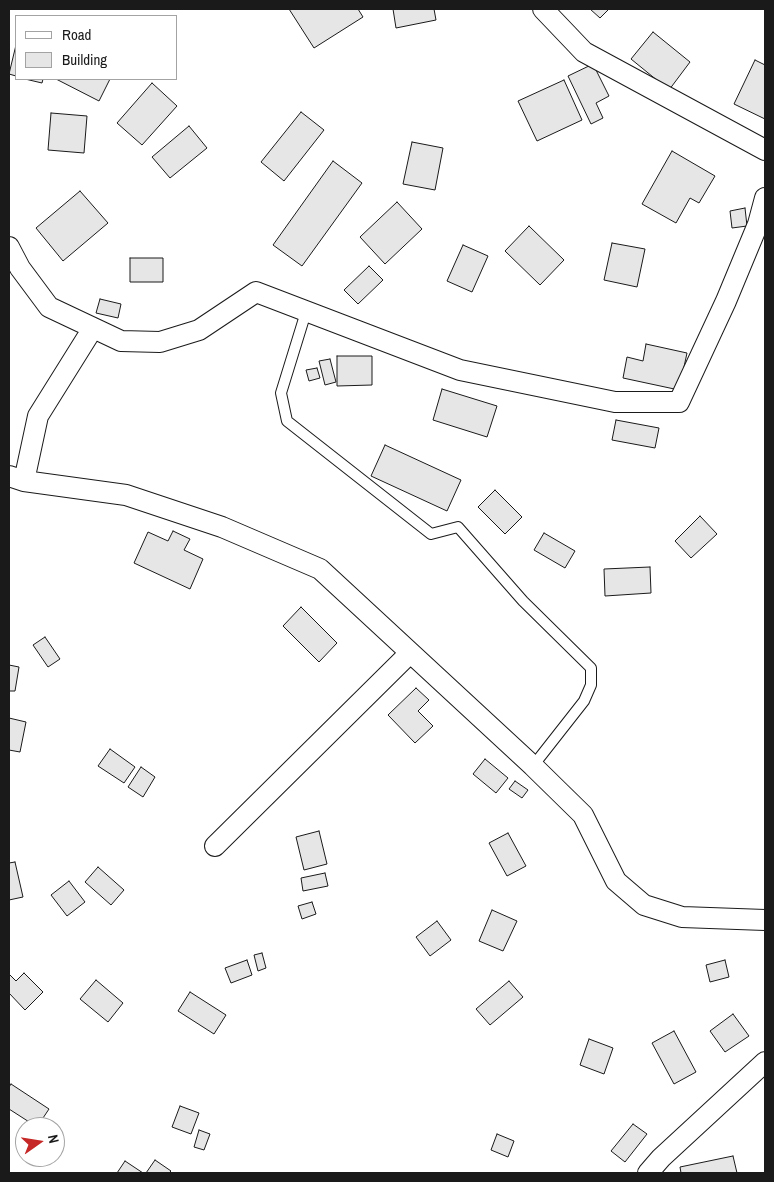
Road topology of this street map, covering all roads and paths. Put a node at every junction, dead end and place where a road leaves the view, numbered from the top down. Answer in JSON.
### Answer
{"nodes":[{"id":1,"x":543,"y":9,"type":"edge"},
{"id":2,"x":765,"y":150,"type":"edge"},
{"id":3,"x":765,"y":198,"type":"edge"},
{"id":4,"x":762,"y":225,"type":"edge"},
{"id":5,"x":9,"y":247,"type":"edge"},
{"id":6,"x":306,"y":312,"type":"junction"},
{"id":7,"x":93,"y":328,"type":"junction"},
{"id":8,"x":16,"y":479,"type":"edge"},
{"id":9,"x":410,"y":653,"type":"junction"},
{"id":10,"x":533,"y":766,"type":"junction"},
{"id":11,"x":215,"y":846,"type":"dead end"},
{"id":12,"x":765,"y":920,"type":"edge"},
{"id":13,"x":765,"y":1062,"type":"edge"},
{"id":14,"x":648,"y":1173,"type":"edge"}],
"edges":[{"from":1,"to":2,"type":"street"},
{"from":3,"to":4,"type":"street"},
{"from":4,"to":6,"type":"street"},
{"from":5,"to":7,"type":"street"},
{"from":6,"to":7,"type":"street"},
{"from":6,"to":10,"type":"lane"},
{"from":7,"to":8,"type":"street"},
{"from":8,"to":9,"type":"street"},
{"from":9,"to":10,"type":"street"},
{"from":9,"to":11,"type":"street"},
{"from":10,"to":12,"type":"street"},
{"from":13,"to":14,"type":"street"}]}
